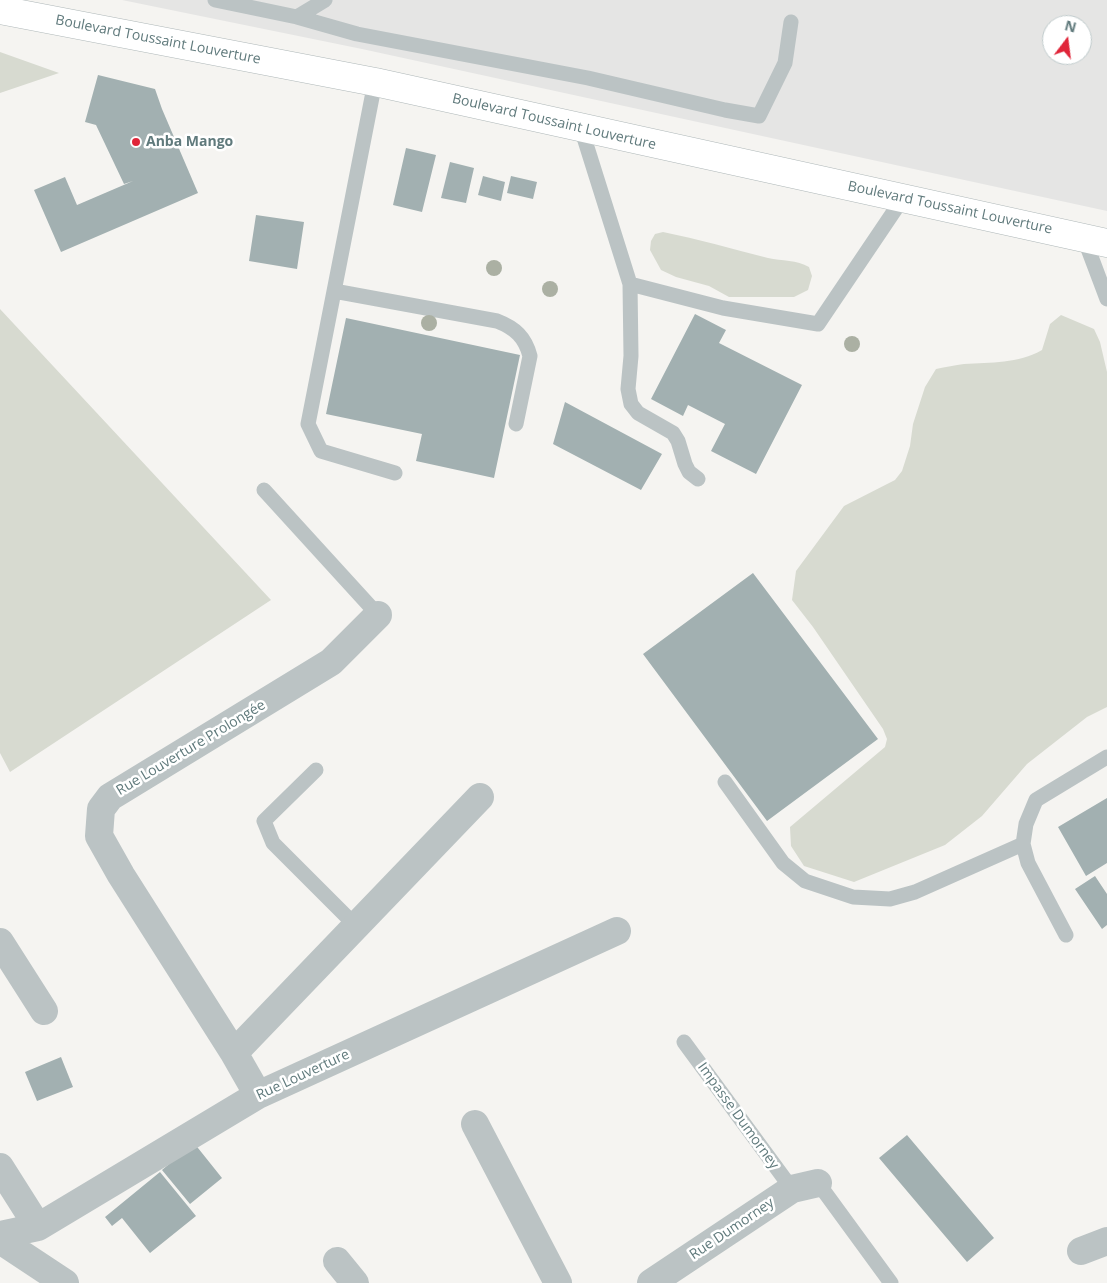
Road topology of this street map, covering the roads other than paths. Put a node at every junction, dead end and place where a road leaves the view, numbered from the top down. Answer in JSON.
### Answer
{"nodes":[{"id":1,"x":215,"y":0,"type":"edge"},
{"id":2,"x":325,"y":0,"type":"edge"},
{"id":3,"x":0,"y":10,"type":"edge"},
{"id":4,"x":297,"y":17,"type":"junction"},
{"id":5,"x":791,"y":22,"type":"dead end"},
{"id":6,"x":375,"y":82,"type":"junction"},
{"id":7,"x":581,"y":128,"type":"junction"},
{"id":8,"x":903,"y":198,"type":"junction"},
{"id":9,"x":1095,"y":240,"type":"edge"},
{"id":10,"x":630,"y":284,"type":"junction"},
{"id":11,"x":334,"y":291,"type":"junction"},
{"id":12,"x":1107,"y":299,"type":"edge"},
{"id":13,"x":516,"y":424,"type":"dead end"},
{"id":14,"x":395,"y":473,"type":"dead end"},
{"id":15,"x":698,"y":479,"type":"dead end"},
{"id":16,"x":264,"y":490,"type":"dead end"},
{"id":17,"x":378,"y":615,"type":"joint"},
{"id":18,"x":1107,"y":757,"type":"edge"},
{"id":19,"x":316,"y":770,"type":"dead end"},
{"id":20,"x":725,"y":782,"type":"dead end"},
{"id":21,"x":480,"y":797,"type":"dead end"},
{"id":22,"x":1023,"y":844,"type":"junction"},
{"id":23,"x":356,"y":926,"type":"junction"},
{"id":24,"x":617,"y":931,"type":"dead end"},
{"id":25,"x":1066,"y":935,"type":"dead end"},
{"id":26,"x":0,"y":942,"type":"edge"},
{"id":27,"x":44,"y":1011,"type":"dead end"},
{"id":28,"x":684,"y":1042,"type":"dead end"},
{"id":29,"x":234,"y":1053,"type":"junction"},
{"id":30,"x":258,"y":1095,"type":"junction"},
{"id":31,"x":475,"y":1124,"type":"dead end"},
{"id":32,"x":0,"y":1167,"type":"edge"},
{"id":33,"x":805,"y":1186,"type":"junction"},
{"id":34,"x":38,"y":1227,"type":"junction"},
{"id":35,"x":0,"y":1235,"type":"edge"},
{"id":36,"x":0,"y":1240,"type":"edge"},
{"id":37,"x":1107,"y":1241,"type":"edge"},
{"id":38,"x":1082,"y":1251,"type":"dead end"},
{"id":39,"x":337,"y":1261,"type":"dead end"},
{"id":40,"x":65,"y":1283,"type":"edge"},
{"id":41,"x":355,"y":1283,"type":"edge"},
{"id":42,"x":558,"y":1283,"type":"edge"},
{"id":43,"x":651,"y":1283,"type":"edge"},
{"id":44,"x":891,"y":1283,"type":"edge"}],
"edges":[{"from":1,"to":4,"type":"lane"},
{"from":2,"to":4,"type":"lane"},
{"from":3,"to":6,"type":"main road","name":"Boulevard Toussaint Louverture"},
{"from":4,"to":5,"type":"lane"},
{"from":6,"to":7,"type":"main road","name":"Boulevard Toussaint Louverture"},
{"from":6,"to":11,"type":"lane"},
{"from":7,"to":8,"type":"main road","name":"Boulevard Toussaint Louverture"},
{"from":7,"to":10,"type":"lane"},
{"from":8,"to":9,"type":"main road","name":"Boulevard Toussaint Louverture"},
{"from":8,"to":10,"type":"lane"},
{"from":9,"to":12,"type":"lane"},
{"from":10,"to":15,"type":"lane"},
{"from":11,"to":13,"type":"lane"},
{"from":11,"to":14,"type":"lane"},
{"from":16,"to":17,"type":"lane"},
{"from":17,"to":29,"type":"street","name":"Rue Louverture Prolongée"},
{"from":18,"to":22,"type":"lane"},
{"from":19,"to":23,"type":"lane"},
{"from":20,"to":22,"type":"lane"},
{"from":21,"to":23,"type":"street"},
{"from":22,"to":25,"type":"lane"},
{"from":23,"to":29,"type":"street"},
{"from":24,"to":30,"type":"street","name":"Rue Louverture"},
{"from":26,"to":27,"type":"street"},
{"from":28,"to":33,"type":"lane","name":"Impasse Dumorney"},
{"from":29,"to":30,"type":"street","name":"Rue Louverture Prolongée"},
{"from":30,"to":34,"type":"street","name":"Rue Louverture"},
{"from":31,"to":42,"type":"street"},
{"from":32,"to":34,"type":"street"},
{"from":33,"to":43,"type":"street","name":"Rue Dumorney"},
{"from":33,"to":44,"type":"lane","name":"Impasse Dumorney"},
{"from":34,"to":35,"type":"street","name":"Rue Louverture"},
{"from":36,"to":40,"type":"street"},
{"from":37,"to":38,"type":"street"},
{"from":39,"to":41,"type":"street"}]}
